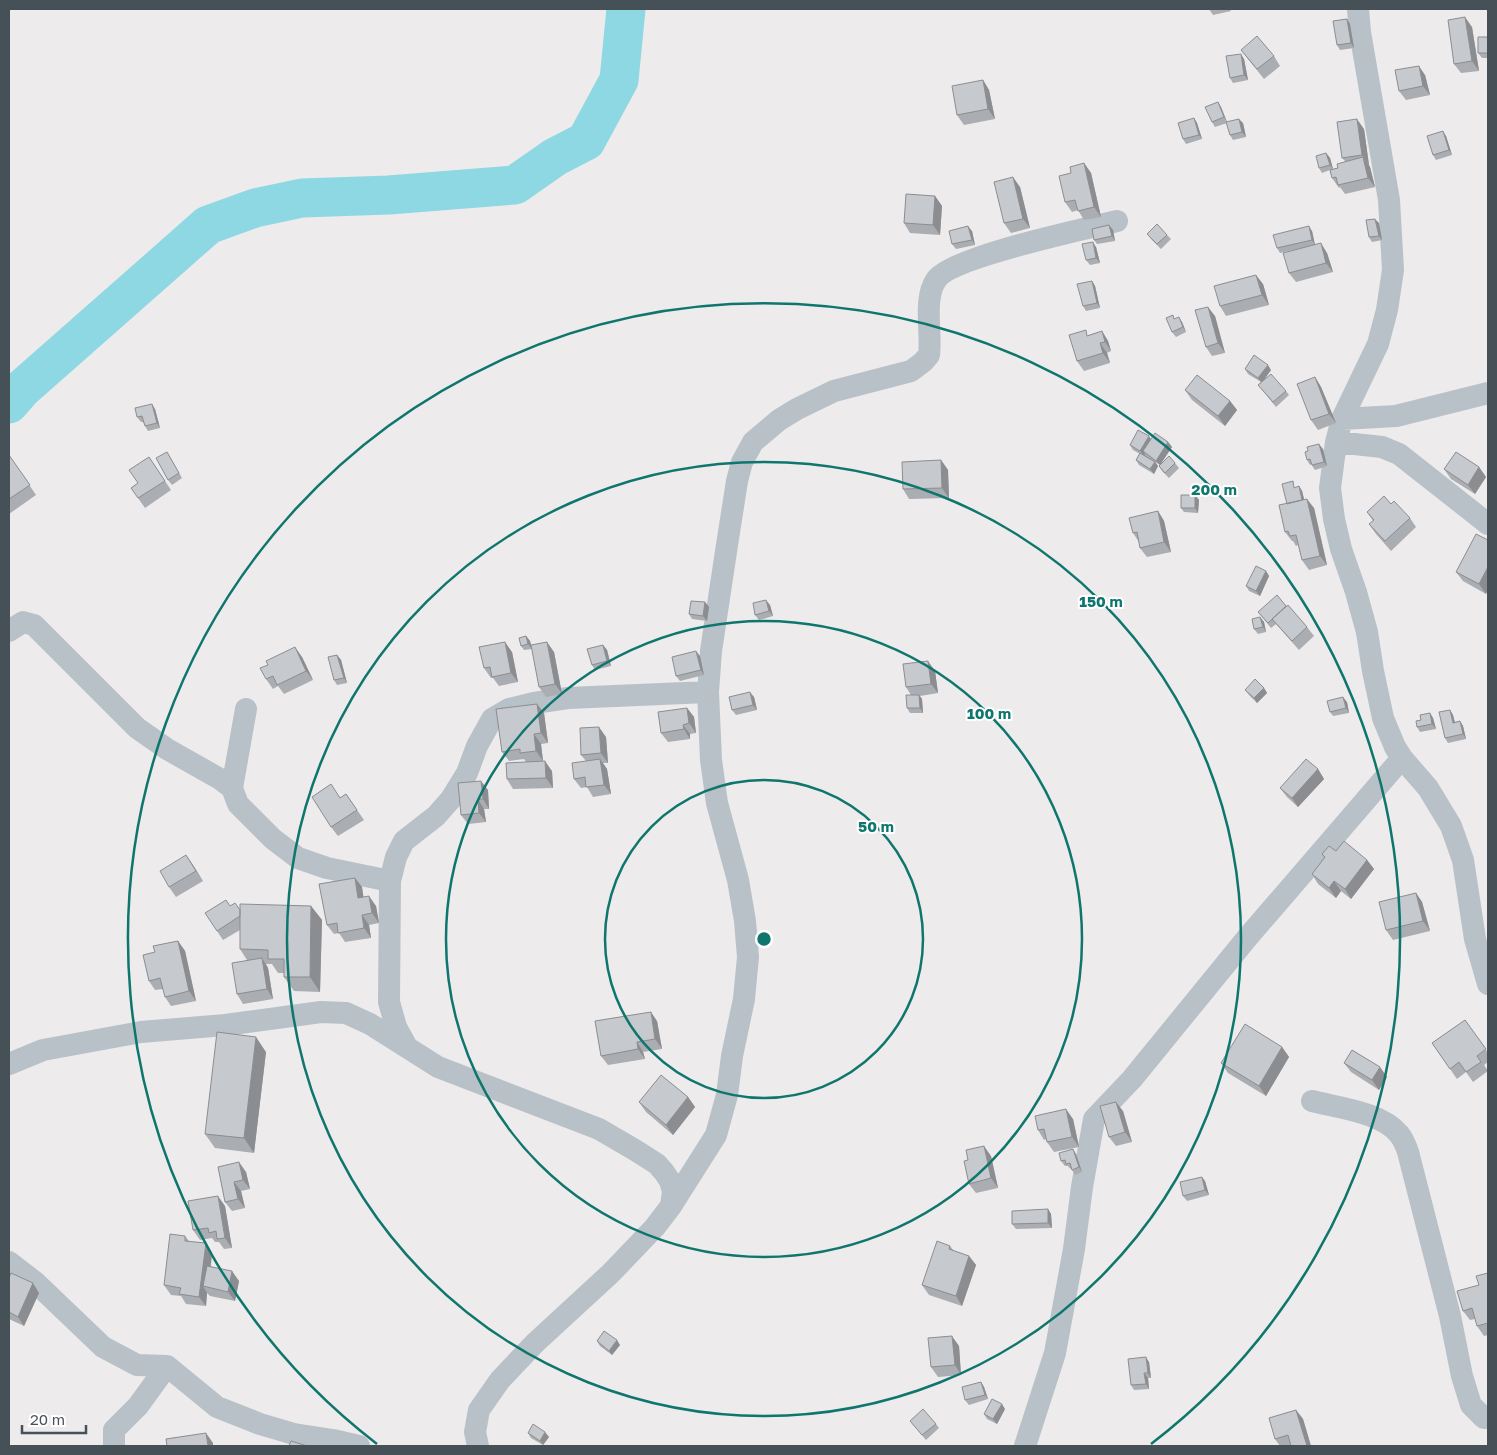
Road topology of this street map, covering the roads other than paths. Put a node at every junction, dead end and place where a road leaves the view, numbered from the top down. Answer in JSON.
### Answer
{"nodes":[{"id":1,"x":1358,"y":9,"type":"edge"},
{"id":2,"x":1117,"y":221,"type":"dead end"},
{"id":3,"x":1488,"y":393,"type":"edge"},
{"id":4,"x":1342,"y":419,"type":"junction"},
{"id":5,"x":1336,"y":442,"type":"junction"},
{"id":6,"x":1488,"y":524,"type":"edge"},
{"id":7,"x":9,"y":631,"type":"edge"},
{"id":8,"x":708,"y":692,"type":"junction"},
{"id":9,"x":246,"y":709,"type":"dead end"},
{"id":10,"x":1402,"y":758,"type":"junction"},
{"id":11,"x":232,"y":788,"type":"junction"},
{"id":12,"x":390,"y":882,"type":"junction"},
{"id":13,"x":1488,"y":984,"type":"edge"},
{"id":14,"x":407,"y":1048,"type":"junction"},
{"id":15,"x":9,"y":1064,"type":"edge"},
{"id":16,"x":1312,"y":1101,"type":"dead end"},
{"id":17,"x":671,"y":1206,"type":"junction"},
{"id":18,"x":9,"y":1262,"type":"edge"},
{"id":19,"x":167,"y":1366,"type":"junction"},
{"id":20,"x":1488,"y":1417,"type":"edge"},
{"id":21,"x":114,"y":1446,"type":"edge"},
{"id":22,"x":359,"y":1446,"type":"edge"},
{"id":23,"x":478,"y":1446,"type":"edge"},
{"id":24,"x":1026,"y":1446,"type":"edge"}],
"edges":[{"from":1,"to":4,"type":"street"},
{"from":2,"to":8,"type":"street"},
{"from":3,"to":4,"type":"street"},
{"from":4,"to":5,"type":"street"},
{"from":5,"to":6,"type":"street"},
{"from":5,"to":10,"type":"street"},
{"from":7,"to":11,"type":"street"},
{"from":8,"to":12,"type":"street"},
{"from":8,"to":17,"type":"street"},
{"from":9,"to":11,"type":"street"},
{"from":10,"to":13,"type":"street"},
{"from":10,"to":24,"type":"street"},
{"from":11,"to":12,"type":"street"},
{"from":12,"to":14,"type":"street"},
{"from":14,"to":15,"type":"street"},
{"from":14,"to":17,"type":"street"},
{"from":16,"to":20,"type":"street"},
{"from":17,"to":23,"type":"street"},
{"from":18,"to":19,"type":"street"},
{"from":19,"to":21,"type":"street"},
{"from":19,"to":22,"type":"street"}]}
